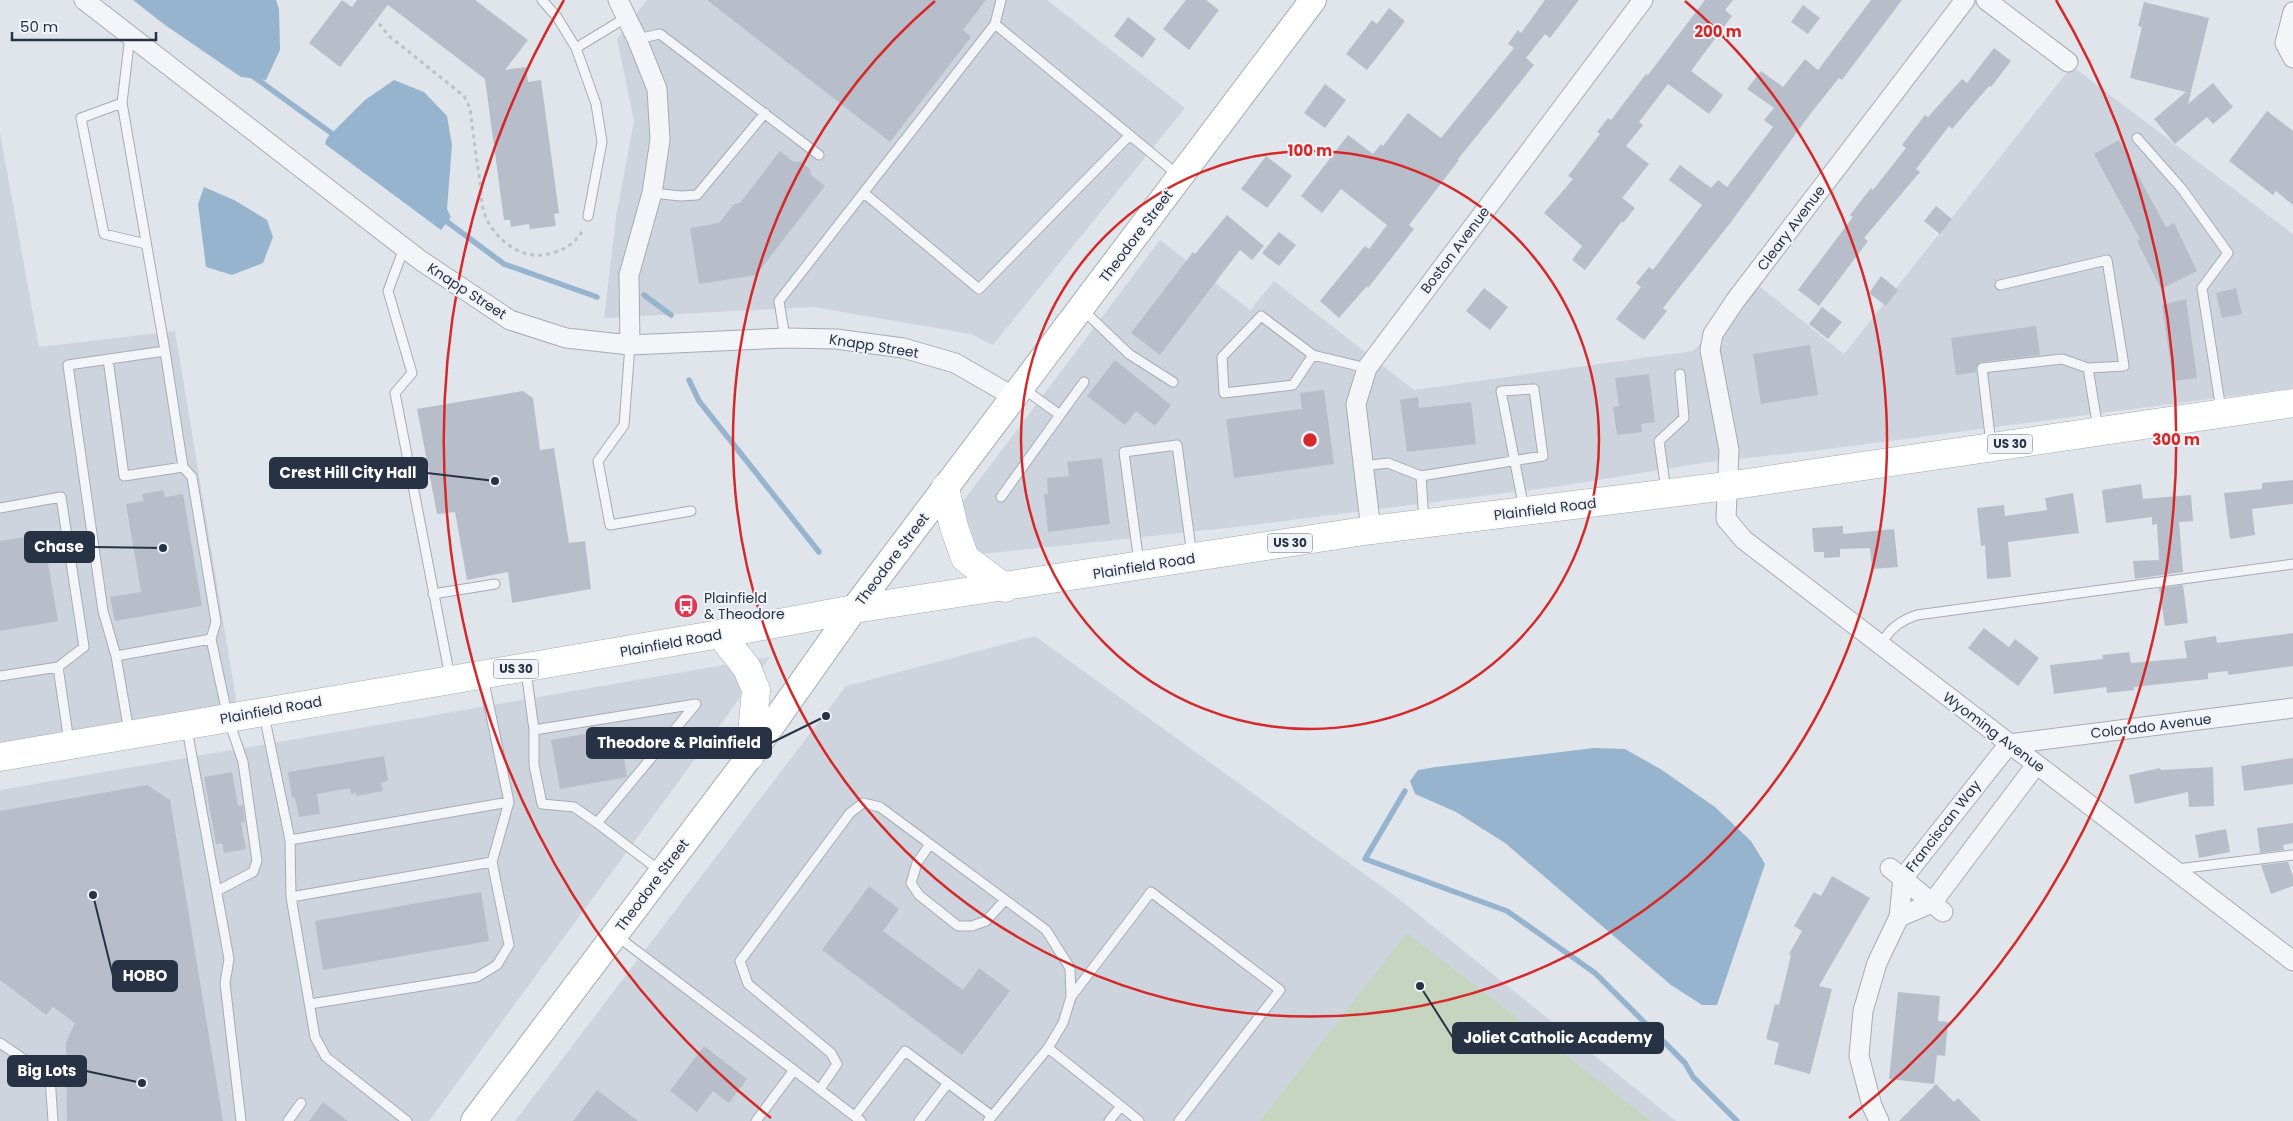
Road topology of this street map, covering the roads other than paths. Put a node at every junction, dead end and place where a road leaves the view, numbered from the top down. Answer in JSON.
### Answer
{"nodes":[{"id":1,"x":84,"y":0,"type":"edge"},
{"id":2,"x":542,"y":0,"type":"edge"},
{"id":3,"x":1001,"y":0,"type":"edge"},
{"id":4,"x":1313,"y":0,"type":"edge"},
{"id":5,"x":1643,"y":0,"type":"edge"},
{"id":6,"x":1965,"y":0,"type":"edge"},
{"id":7,"x":1986,"y":0,"type":"edge"},
{"id":8,"x":625,"y":7,"type":"edge"},
{"id":9,"x":2293,"y":12,"type":"edge"},
{"id":10,"x":995,"y":24,"type":"junction"},
{"id":11,"x":130,"y":36,"type":"junction"},
{"id":12,"x":637,"y":39,"type":"junction"},
{"id":13,"x":576,"y":48,"type":"junction"},
{"id":14,"x":2289,"y":50,"type":"edge"},
{"id":15,"x":2068,"y":62,"type":"dead end"},
{"id":16,"x":122,"y":103,"type":"junction"},
{"id":17,"x":765,"y":113,"type":"junction"},
{"id":18,"x":1130,"y":135,"type":"junction"},
{"id":19,"x":2137,"y":138,"type":"dead end"},
{"id":20,"x":819,"y":155,"type":"dead end"},
{"id":21,"x":1180,"y":176,"type":"junction"},
{"id":22,"x":652,"y":193,"type":"junction"},
{"id":23,"x":864,"y":193,"type":"junction"},
{"id":24,"x":588,"y":216,"type":"dead end"},
{"id":25,"x":146,"y":244,"type":"junction"},
{"id":26,"x":404,"y":248,"type":"junction"},
{"id":27,"x":2000,"y":285,"type":"dead end"},
{"id":28,"x":1081,"y":308,"type":"junction"},
{"id":29,"x":785,"y":338,"type":"junction"},
{"id":30,"x":630,"y":345,"type":"junction"},
{"id":31,"x":164,"y":350,"type":"junction"},
{"id":32,"x":1313,"y":355,"type":"junction"},
{"id":33,"x":108,"y":359,"type":"junction"},
{"id":34,"x":1367,"y":368,"type":"junction"},
{"id":35,"x":2088,"y":368,"type":"junction"},
{"id":36,"x":1680,"y":374,"type":"dead end"},
{"id":37,"x":1084,"y":382,"type":"dead end"},
{"id":38,"x":1172,"y":382,"type":"dead end"},
{"id":39,"x":1018,"y":392,"type":"junction"},
{"id":40,"x":2293,"y":403,"type":"edge"},
{"id":41,"x":2222,"y":413,"type":"junction"},
{"id":42,"x":1060,"y":415,"type":"junction"},
{"id":43,"x":2098,"y":431,"type":"junction"},
{"id":44,"x":1992,"y":447,"type":"junction"},
{"id":45,"x":1515,"y":462,"type":"junction"},
{"id":46,"x":1363,"y":466,"type":"junction"},
{"id":47,"x":183,"y":467,"type":"junction"},
{"id":48,"x":1420,"y":476,"type":"junction"},
{"id":49,"x":1728,"y":486,"type":"junction"},
{"id":50,"x":945,"y":488,"type":"junction"},
{"id":51,"x":1666,"y":494,"type":"junction"},
{"id":52,"x":1001,"y":497,"type":"dead end"},
{"id":53,"x":0,"y":508,"type":"edge"},
{"id":54,"x":691,"y":511,"type":"dead end"},
{"id":55,"x":1525,"y":511,"type":"junction"},
{"id":56,"x":1424,"y":524,"type":"junction"},
{"id":57,"x":1370,"y":530,"type":"junction"},
{"id":58,"x":1192,"y":558,"type":"junction"},
{"id":59,"x":2293,"y":564,"type":"edge"},
{"id":60,"x":1139,"y":567,"type":"junction"},
{"id":61,"x":496,"y":584,"type":"dead end"},
{"id":62,"x":1005,"y":588,"type":"junction"},
{"id":63,"x":433,"y":594,"type":"junction"},
{"id":64,"x":854,"y":609,"type":"junction"},
{"id":65,"x":720,"y":634,"type":"junction"},
{"id":66,"x":211,"y":639,"type":"junction"},
{"id":67,"x":1880,"y":645,"type":"junction"},
{"id":68,"x":116,"y":656,"type":"junction"},
{"id":69,"x":58,"y":667,"type":"junction"},
{"id":70,"x":526,"y":667,"type":"junction"},
{"id":71,"x":482,"y":675,"type":"junction"},
{"id":72,"x":0,"y":676,"type":"edge"},
{"id":73,"x":450,"y":680,"type":"junction"},
{"id":74,"x":2293,"y":708,"type":"edge"},
{"id":75,"x":264,"y":712,"type":"junction"},
{"id":76,"x":228,"y":718,"type":"junction"},
{"id":77,"x":186,"y":725,"type":"junction"},
{"id":78,"x":534,"y":730,"type":"junction"},
{"id":79,"x":130,"y":735,"type":"junction"},
{"id":80,"x":2008,"y":744,"type":"junction"},
{"id":81,"x":70,"y":745,"type":"junction"},
{"id":82,"x":750,"y":756,"type":"junction"},
{"id":83,"x":0,"y":757,"type":"edge"},
{"id":84,"x":2036,"y":765,"type":"junction"},
{"id":85,"x":509,"y":802,"type":"junction"},
{"id":86,"x":597,"y":823,"type":"junction"},
{"id":87,"x":290,"y":840,"type":"junction"},
{"id":88,"x":930,"y":844,"type":"junction"},
{"id":89,"x":2293,"y":855,"type":"edge"},
{"id":90,"x":492,"y":862,"type":"junction"},
{"id":91,"x":2173,"y":870,"type":"junction"},
{"id":92,"x":662,"y":872,"type":"junction"},
{"id":93,"x":1896,"y":873,"type":"junction"},
{"id":94,"x":217,"y":891,"type":"junction"},
{"id":95,"x":291,"y":897,"type":"junction"},
{"id":96,"x":1005,"y":900,"type":"junction"},
{"id":97,"x":1937,"y":908,"type":"junction"},
{"id":98,"x":1899,"y":917,"type":"junction"},
{"id":99,"x":615,"y":934,"type":"junction"},
{"id":100,"x":2293,"y":961,"type":"edge"},
{"id":101,"x":1071,"y":996,"type":"junction"},
{"id":102,"x":310,"y":1004,"type":"junction"},
{"id":103,"x":0,"y":1044,"type":"edge"},
{"id":104,"x":1048,"y":1048,"type":"junction"},
{"id":105,"x":794,"y":1070,"type":"junction"},
{"id":106,"x":948,"y":1083,"type":"junction"},
{"id":107,"x":820,"y":1089,"type":"junction"},
{"id":108,"x":301,"y":1103,"type":"dead end"},
{"id":109,"x":1120,"y":1106,"type":"junction"},
{"id":110,"x":858,"y":1118,"type":"edge"},
{"id":111,"x":990,"y":1119,"type":"edge"},
{"id":112,"x":53,"y":1121,"type":"edge"},
{"id":113,"x":241,"y":1121,"type":"edge"},
{"id":114,"x":288,"y":1121,"type":"edge"},
{"id":115,"x":407,"y":1121,"type":"edge"},
{"id":116,"x":474,"y":1121,"type":"edge"},
{"id":117,"x":756,"y":1121,"type":"edge"},
{"id":118,"x":918,"y":1121,"type":"edge"},
{"id":119,"x":1109,"y":1121,"type":"edge"},
{"id":120,"x":1139,"y":1121,"type":"edge"},
{"id":121,"x":1179,"y":1121,"type":"edge"},
{"id":122,"x":1879,"y":1121,"type":"edge"}],
"edges":[{"from":1,"to":11,"type":"street","name":"Knapp Street"},
{"from":2,"to":13,"type":"lane"},
{"from":3,"to":10,"type":"lane"},
{"from":4,"to":21,"type":"main road","name":"Theodore Street"},
{"from":5,"to":34,"type":"street","name":"Boston Avenue"},
{"from":6,"to":49,"type":"street","name":"Cleary Avenue"},
{"from":7,"to":15,"type":"street"},
{"from":8,"to":12,"type":"street"},
{"from":8,"to":13,"type":"lane"},
{"from":9,"to":14,"type":"street"},
{"from":10,"to":18,"type":"lane"},
{"from":10,"to":23,"type":"lane"},
{"from":11,"to":16,"type":"lane"},
{"from":11,"to":26,"type":"street","name":"Knapp Street"},
{"from":12,"to":17,"type":"lane"},
{"from":12,"to":22,"type":"street"},
{"from":13,"to":24,"type":"lane"},
{"from":16,"to":25,"type":"lane"},
{"from":16,"to":25,"type":"lane"},
{"from":17,"to":20,"type":"lane"},
{"from":17,"to":22,"type":"lane"},
{"from":18,"to":21,"type":"lane"},
{"from":18,"to":23,"type":"lane"},
{"from":19,"to":41,"type":"lane"},
{"from":21,"to":28,"type":"main road","name":"Theodore Street"},
{"from":22,"to":30,"type":"street"},
{"from":23,"to":29,"type":"lane"},
{"from":25,"to":31,"type":"lane"},
{"from":26,"to":30,"type":"street","name":"Knapp Street"},
{"from":26,"to":63,"type":"lane"},
{"from":27,"to":35,"type":"lane"},
{"from":28,"to":38,"type":"lane"},
{"from":28,"to":39,"type":"main road","name":"Theodore Street"},
{"from":29,"to":30,"type":"street","name":"Knapp Street"},
{"from":29,"to":39,"type":"street","name":"Knapp Street"},
{"from":30,"to":54,"type":"lane"},
{"from":31,"to":33,"type":"lane"},
{"from":31,"to":47,"type":"lane"},
{"from":32,"to":32,"type":"lane"},
{"from":32,"to":34,"type":"lane"},
{"from":33,"to":47,"type":"lane"},
{"from":33,"to":68,"type":"lane"},
{"from":34,"to":46,"type":"street","name":"Boston Avenue"},
{"from":35,"to":43,"type":"lane"},
{"from":35,"to":44,"type":"lane"},
{"from":36,"to":51,"type":"lane"},
{"from":37,"to":42,"type":"lane"},
{"from":39,"to":42,"type":"lane"},
{"from":39,"to":50,"type":"main road","name":"Theodore Street"},
{"from":40,"to":41,"type":"main road","name":"Plainfield Road","number":"US 30"},
{"from":41,"to":43,"type":"main road","name":"Plainfield Road","number":"US 30"},
{"from":42,"to":52,"type":"lane"},
{"from":43,"to":44,"type":"main road","name":"Plainfield Road","number":"US 30"},
{"from":44,"to":49,"type":"main road","name":"Plainfield Road","number":"US 30"},
{"from":45,"to":45,"type":"lane"},
{"from":45,"to":48,"type":"lane"},
{"from":45,"to":55,"type":"lane"},
{"from":46,"to":48,"type":"lane"},
{"from":46,"to":57,"type":"street","name":"Boston Avenue"},
{"from":47,"to":66,"type":"lane"},
{"from":48,"to":56,"type":"lane"},
{"from":49,"to":51,"type":"main road","name":"Plainfield Road","number":"US 30"},
{"from":49,"to":67,"type":"street","name":"Wyoming Avenue"},
{"from":50,"to":62,"type":"main road"},
{"from":50,"to":64,"type":"main road","name":"Theodore Street"},
{"from":51,"to":55,"type":"main road","name":"Plainfield Road","number":"US 30"},
{"from":53,"to":69,"type":"lane"},
{"from":55,"to":56,"type":"main road","name":"Plainfield Road","number":"US 30"},
{"from":56,"to":57,"type":"main road","name":"Plainfield Road","number":"US 30"},
{"from":57,"to":58,"type":"main road","name":"Plainfield Road","number":"US 30"},
{"from":58,"to":60,"type":"main road","name":"Plainfield Road","number":"US 30"},
{"from":58,"to":60,"type":"lane"},
{"from":59,"to":67,"type":"lane"},
{"from":60,"to":62,"type":"main road","name":"Plainfield Road","number":"US 30"},
{"from":61,"to":63,"type":"lane"},
{"from":62,"to":64,"type":"main road","name":"Plainfield Road","number":"US 30"},
{"from":63,"to":73,"type":"lane"},
{"from":64,"to":65,"type":"main road","name":"Plainfield Road","number":"US 30"},
{"from":64,"to":82,"type":"main road","name":"Theodore Street"},
{"from":65,"to":70,"type":"main road","name":"Plainfield Road","number":"US 30"},
{"from":65,"to":82,"type":"main road"},
{"from":66,"to":68,"type":"lane"},
{"from":66,"to":76,"type":"lane"},
{"from":67,"to":80,"type":"street","name":"Wyoming Avenue"},
{"from":68,"to":79,"type":"lane"},
{"from":69,"to":72,"type":"lane"},
{"from":69,"to":81,"type":"lane"},
{"from":70,"to":71,"type":"main road","name":"Plainfield Road","number":"US 30"},
{"from":70,"to":78,"type":"lane"},
{"from":71,"to":73,"type":"main road","name":"Plainfield Road","number":"US 30"},
{"from":71,"to":85,"type":"lane"},
{"from":73,"to":75,"type":"main road","name":"Plainfield Road","number":"US 30"},
{"from":74,"to":80,"type":"street","name":"Colorado Avenue"},
{"from":75,"to":76,"type":"main road","name":"Plainfield Road","number":"US 30"},
{"from":75,"to":87,"type":"lane"},
{"from":76,"to":77,"type":"main road","name":"Plainfield Road","number":"US 30"},
{"from":76,"to":94,"type":"lane"},
{"from":77,"to":79,"type":"main road","name":"Plainfield Road","number":"US 30"},
{"from":77,"to":94,"type":"lane"},
{"from":78,"to":86,"type":"lane"},
{"from":78,"to":86,"type":"lane"},
{"from":79,"to":81,"type":"main road","name":"Plainfield Road","number":"US 30"},
{"from":80,"to":84,"type":"street","name":"Wyoming Avenue"},
{"from":80,"to":93,"type":"street","name":"Franciscan Way"},
{"from":81,"to":83,"type":"main road","name":"Plainfield Road","number":"US 30"},
{"from":82,"to":92,"type":"main road","name":"Theodore Street"},
{"from":84,"to":91,"type":"street","name":"Wyoming Avenue"},
{"from":84,"to":97,"type":"street"},
{"from":85,"to":87,"type":"lane"},
{"from":85,"to":90,"type":"lane"},
{"from":86,"to":92,"type":"lane"},
{"from":87,"to":95,"type":"lane"},
{"from":88,"to":96,"type":"lane"},
{"from":88,"to":96,"type":"lane"},
{"from":88,"to":107,"type":"lane"},
{"from":89,"to":91,"type":"lane"},
{"from":90,"to":95,"type":"lane"},
{"from":90,"to":102,"type":"lane"},
{"from":91,"to":100,"type":"street","name":"Wyoming Avenue"},
{"from":92,"to":99,"type":"main road","name":"Theodore Street"},
{"from":93,"to":97,"type":"street"},
{"from":93,"to":98,"type":"street","name":"Franciscan Way"},
{"from":94,"to":113,"type":"lane"},
{"from":95,"to":102,"type":"lane"},
{"from":96,"to":101,"type":"lane"},
{"from":97,"to":98,"type":"street"},
{"from":98,"to":122,"type":"street","name":"Franciscan Way"},
{"from":99,"to":105,"type":"lane"},
{"from":99,"to":116,"type":"main road","name":"Theodore Street"},
{"from":101,"to":104,"type":"lane"},
{"from":101,"to":121,"type":"lane"},
{"from":102,"to":115,"type":"lane"},
{"from":103,"to":112,"type":"lane"},
{"from":104,"to":109,"type":"lane"},
{"from":104,"to":111,"type":"lane"},
{"from":105,"to":107,"type":"lane"},
{"from":105,"to":117,"type":"lane"},
{"from":106,"to":110,"type":"lane"},
{"from":106,"to":111,"type":"lane"},
{"from":106,"to":118,"type":"lane"},
{"from":107,"to":110,"type":"lane"},
{"from":108,"to":114,"type":"lane"},
{"from":109,"to":119,"type":"lane"},
{"from":109,"to":120,"type":"lane"}]}
